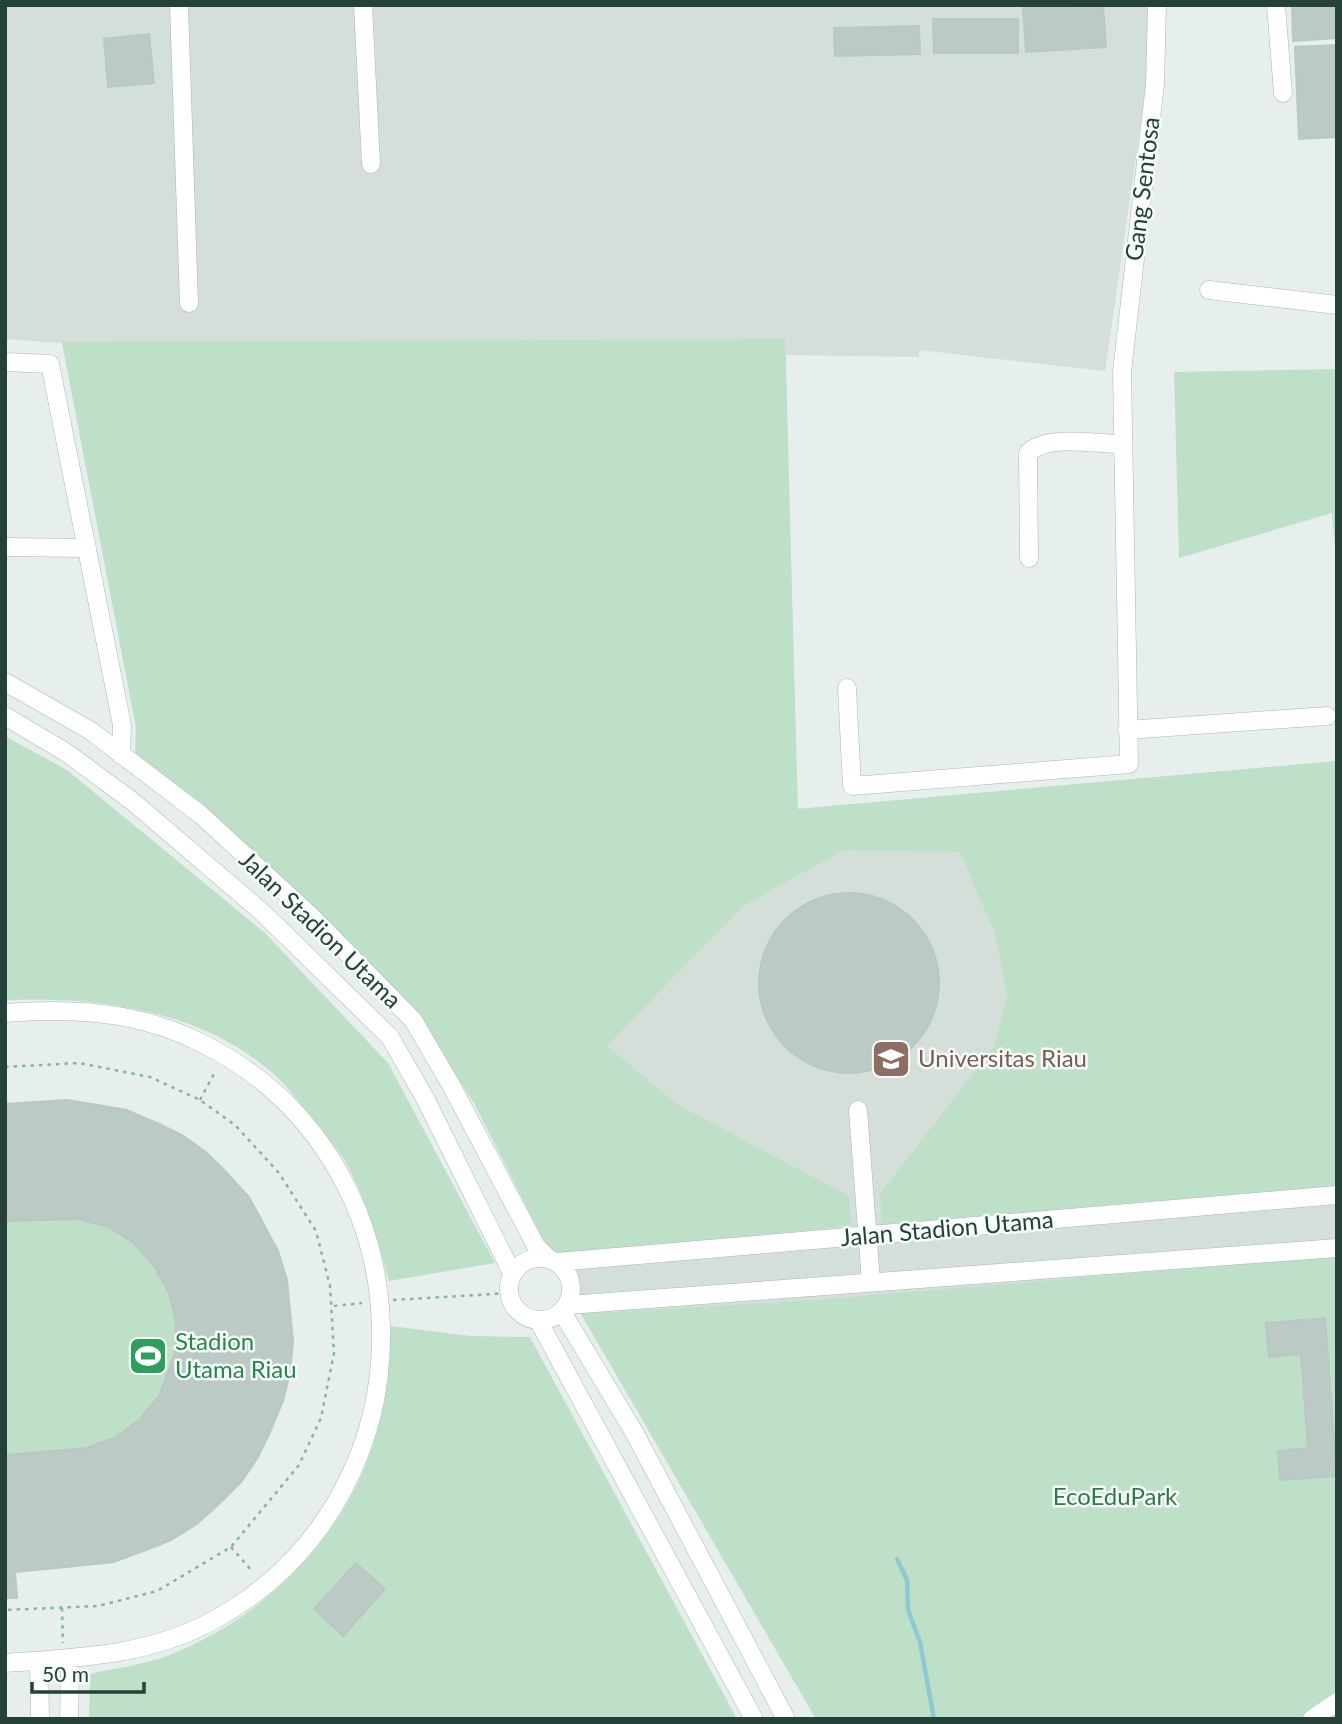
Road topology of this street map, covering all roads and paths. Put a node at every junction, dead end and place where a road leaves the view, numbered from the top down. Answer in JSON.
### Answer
{"nodes":[{"id":1,"x":178,"y":5,"type":"edge"},
{"id":2,"x":363,"y":5,"type":"edge"},
{"id":3,"x":1157,"y":5,"type":"edge"},
{"id":4,"x":1276,"y":5,"type":"edge"},
{"id":5,"x":1283,"y":93,"type":"dead end"},
{"id":6,"x":371,"y":164,"type":"dead end"},
{"id":7,"x":1209,"y":290,"type":"dead end"},
{"id":8,"x":190,"y":303,"type":"dead end"},
{"id":9,"x":1337,"y":305,"type":"edge"},
{"id":10,"x":5,"y":362,"type":"edge"},
{"id":11,"x":1121,"y":444,"type":"junction"},
{"id":12,"x":5,"y":547,"type":"edge"},
{"id":13,"x":87,"y":548,"type":"junction"},
{"id":14,"x":1029,"y":558,"type":"dead end"},
{"id":15,"x":5,"y":682,"type":"edge"},
{"id":16,"x":847,"y":688,"type":"dead end"},
{"id":17,"x":5,"y":716,"type":"edge"},
{"id":18,"x":1327,"y":716,"type":"dead end"},
{"id":19,"x":1127,"y":730,"type":"junction"},
{"id":20,"x":121,"y":755,"type":"junction"},
{"id":21,"x":5,"y":1013,"type":"edge"},
{"id":22,"x":224,"y":1055,"type":"junction"},
{"id":23,"x":5,"y":1067,"type":"edge"},
{"id":24,"x":451,"y":1085,"type":"junction"},
{"id":25,"x":200,"y":1100,"type":"junction"},
{"id":26,"x":426,"y":1100,"type":"junction"},
{"id":27,"x":858,"y":1111,"type":"dead end"},
{"id":28,"x":1337,"y":1195,"type":"edge"},
{"id":29,"x":868,"y":1236,"type":"junction"},
{"id":30,"x":1337,"y":1248,"type":"edge"},
{"id":31,"x":552,"y":1260,"type":"junction"},
{"id":32,"x":512,"y":1273,"type":"junction"},
{"id":33,"x":871,"y":1282,"type":"junction"},
{"id":34,"x":509,"y":1293,"type":"junction"},
{"id":35,"x":381,"y":1301,"type":"junction"},
{"id":36,"x":361,"y":1303,"type":"dead end"},
{"id":37,"x":332,"y":1306,"type":"junction"},
{"id":38,"x":565,"y":1308,"type":"junction"},
{"id":39,"x":538,"y":1320,"type":"junction"},
{"id":40,"x":231,"y":1547,"type":"junction"},
{"id":41,"x":264,"y":1585,"type":"junction"},
{"id":42,"x":61,"y":1608,"type":"junction"},
{"id":43,"x":5,"y":1610,"type":"edge"},
{"id":44,"x":62,"y":1633,"type":"dead end"},
{"id":45,"x":40,"y":1661,"type":"junction"},
{"id":46,"x":5,"y":1663,"type":"edge"},
{"id":47,"x":70,"y":1670,"type":"dead end"},
{"id":48,"x":764,"y":1673,"type":"junction"},
{"id":49,"x":738,"y":1692,"type":"junction"},
{"id":50,"x":1337,"y":1702,"type":"edge"},
{"id":51,"x":40,"y":1719,"type":"edge"},
{"id":52,"x":69,"y":1719,"type":"edge"},
{"id":53,"x":754,"y":1719,"type":"edge"},
{"id":54,"x":786,"y":1719,"type":"edge"},
{"id":55,"x":1312,"y":1719,"type":"edge"}],
"edges":[{"from":1,"to":8,"type":"street"},
{"from":2,"to":6,"type":"street"},
{"from":3,"to":11,"type":"street","name":"Gang Sentosa"},
{"from":4,"to":5,"type":"street"},
{"from":7,"to":9,"type":"street"},
{"from":10,"to":13,"type":"street"},
{"from":11,"to":14,"type":"street"},
{"from":11,"to":19,"type":"street","name":"Gang Sentosa"},
{"from":12,"to":13,"type":"street"},
{"from":13,"to":20,"type":"street"},
{"from":15,"to":20,"type":"street","name":"Jalan Stadion Utama"},
{"from":16,"to":19,"type":"street","name":"Gang Sentosa"},
{"from":17,"to":26,"type":"street","name":"Jalan Stadion Utama"},
{"from":18,"to":19,"type":"street"},
{"from":20,"to":24,"type":"street","name":"Jalan Stadion Utama"},
{"from":21,"to":22,"type":"street"},
{"from":22,"to":25,"type":"path"},
{"from":22,"to":35,"type":"street"},
{"from":23,"to":25,"type":"path"},
{"from":24,"to":26,"type":"street"},
{"from":24,"to":31,"type":"street","name":"Jalan Stadion Utama"},
{"from":25,"to":37,"type":"path"},
{"from":26,"to":32,"type":"street","name":"Jalan Stadion Utama"},
{"from":27,"to":29,"type":"street"},
{"from":28,"to":29,"type":"street","name":"Jalan Stadion Utama"},
{"from":29,"to":31,"type":"street","name":"Jalan Stadion Utama"},
{"from":29,"to":33,"type":"street"},
{"from":30,"to":33,"type":"street","name":"Jalan Stadion Utama"},
{"from":31,"to":32,"type":"street"},
{"from":31,"to":38,"type":"street"},
{"from":32,"to":34,"type":"street"},
{"from":33,"to":38,"type":"street","name":"Jalan Stadion Utama"},
{"from":34,"to":35,"type":"path"},
{"from":34,"to":39,"type":"street"},
{"from":35,"to":41,"type":"street"},
{"from":36,"to":37,"type":"path"},
{"from":37,"to":40,"type":"path"},
{"from":38,"to":39,"type":"street"},
{"from":38,"to":48,"type":"street"},
{"from":39,"to":49,"type":"street"},
{"from":40,"to":41,"type":"path"},
{"from":40,"to":42,"type":"path"},
{"from":41,"to":45,"type":"street"},
{"from":42,"to":43,"type":"path"},
{"from":42,"to":44,"type":"path"},
{"from":45,"to":46,"type":"street"},
{"from":45,"to":51,"type":"street"},
{"from":47,"to":52,"type":"street"},
{"from":48,"to":49,"type":"street"},
{"from":48,"to":54,"type":"street"},
{"from":49,"to":53,"type":"street"},
{"from":50,"to":55,"type":"street"}]}
